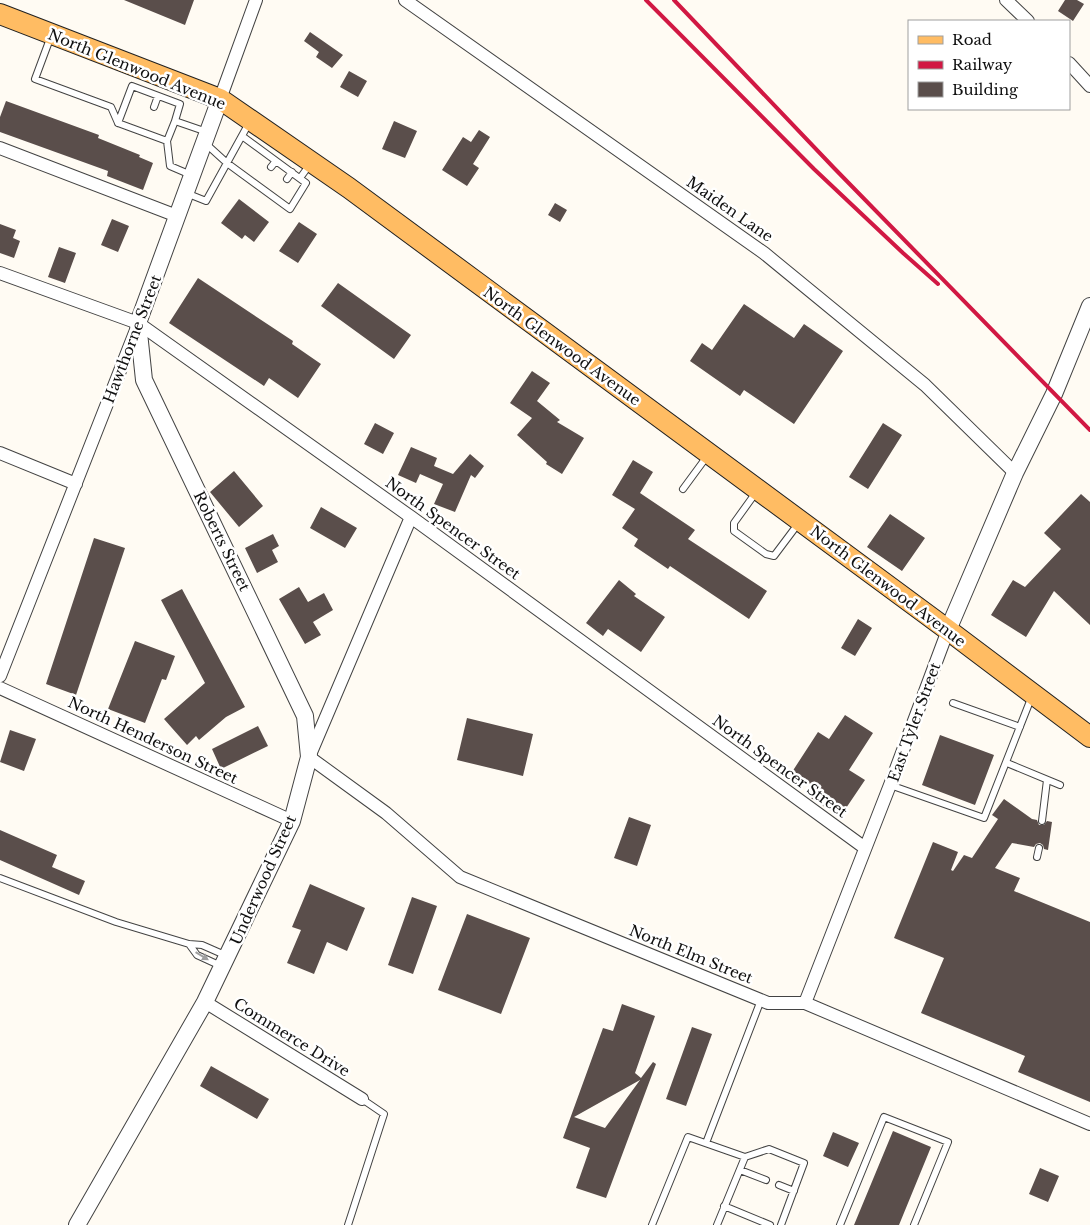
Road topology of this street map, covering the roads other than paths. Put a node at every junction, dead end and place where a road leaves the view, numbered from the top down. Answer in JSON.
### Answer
{"nodes":[{"id":1,"x":256,"y":0,"type":"edge"},
{"id":2,"x":405,"y":0,"type":"edge"},
{"id":3,"x":1006,"y":0,"type":"edge"},
{"id":4,"x":0,"y":14,"type":"edge"},
{"id":5,"x":1027,"y":20,"type":"edge"},
{"id":6,"x":51,"y":34,"type":"junction"},
{"id":7,"x":1070,"y":64,"type":"edge"},
{"id":8,"x":146,"y":81,"type":"junction"},
{"id":9,"x":1090,"y":86,"type":"edge"},
{"id":10,"x":175,"y":92,"type":"junction"},
{"id":11,"x":158,"y":96,"type":"junction"},
{"id":12,"x":220,"y":99,"type":"junction"},
{"id":13,"x":154,"y":107,"type":"dead end"},
{"id":14,"x":175,"y":121,"type":"junction"},
{"id":15,"x":118,"y":123,"type":"junction"},
{"id":16,"x":246,"y":128,"type":"junction"},
{"id":17,"x":206,"y":137,"type":"junction"},
{"id":18,"x":167,"y":141,"type":"junction"},
{"id":19,"x":0,"y":148,"type":"edge"},
{"id":20,"x":276,"y":161,"type":"junction"},
{"id":21,"x":312,"y":162,"type":"junction"},
{"id":22,"x":227,"y":163,"type":"junction"},
{"id":23,"x":271,"y":167,"type":"dead end"},
{"id":24,"x":292,"y":172,"type":"junction"},
{"id":25,"x":192,"y":176,"type":"junction"},
{"id":26,"x":300,"y":178,"type":"junction"},
{"id":27,"x":287,"y":179,"type":"dead end"},
{"id":28,"x":186,"y":193,"type":"junction"},
{"id":29,"x":177,"y":216,"type":"junction"},
{"id":30,"x":0,"y":273,"type":"edge"},
{"id":31,"x":1090,"y":306,"type":"edge"},
{"id":32,"x":138,"y":324,"type":"junction"},
{"id":33,"x":0,"y":453,"type":"edge"},
{"id":34,"x":709,"y":454,"type":"junction"},
{"id":35,"x":1015,"y":473,"type":"junction"},
{"id":36,"x":76,"y":484,"type":"junction"},
{"id":37,"x":683,"y":489,"type":"dead end"},
{"id":38,"x":758,"y":490,"type":"junction"},
{"id":39,"x":412,"y":517,"type":"junction"},
{"id":40,"x":800,"y":521,"type":"junction"},
{"id":41,"x":948,"y":630,"type":"junction"},
{"id":42,"x":0,"y":676,"type":"edge"},
{"id":43,"x":0,"y":688,"type":"edge"},
{"id":44,"x":1032,"y":695,"type":"junction"},
{"id":45,"x":953,"y":703,"type":"dead end"},
{"id":46,"x":1020,"y":727,"type":"junction"},
{"id":47,"x":1090,"y":737,"type":"edge"},
{"id":48,"x":309,"y":757,"type":"junction"},
{"id":49,"x":1007,"y":763,"type":"junction"},
{"id":50,"x":1047,"y":780,"type":"junction"},
{"id":51,"x":890,"y":785,"type":"junction"},
{"id":52,"x":1060,"y":785,"type":"dead end"},
{"id":53,"x":292,"y":821,"type":"junction"},
{"id":54,"x":1042,"y":821,"type":"dead end"},
{"id":55,"x":865,"y":848,"type":"junction"},
{"id":56,"x":1038,"y":848,"type":"dead end"},
{"id":57,"x":1038,"y":857,"type":"dead end"},
{"id":58,"x":0,"y":878,"type":"edge"},
{"id":59,"x":189,"y":944,"type":"junction"},
{"id":60,"x":226,"y":961,"type":"junction"},
{"id":61,"x":760,"y":1000,"type":"junction"},
{"id":62,"x":205,"y":1002,"type":"junction"},
{"id":63,"x":804,"y":1003,"type":"junction"},
{"id":64,"x":362,"y":1099,"type":"joint"},
{"id":65,"x":1090,"y":1124,"type":"edge"},
{"id":66,"x":706,"y":1143,"type":"junction"},
{"id":67,"x":744,"y":1157,"type":"junction"},
{"id":68,"x":740,"y":1170,"type":"junction"},
{"id":69,"x":766,"y":1180,"type":"dead end"},
{"id":70,"x":779,"y":1186,"type":"dead end"},
{"id":71,"x":794,"y":1192,"type":"junction"},
{"id":72,"x":724,"y":1206,"type":"junction"},
{"id":73,"x":766,"y":1224,"type":"edge"},
{"id":74,"x":77,"y":1225,"type":"edge"},
{"id":75,"x":348,"y":1225,"type":"edge"},
{"id":76,"x":652,"y":1225,"type":"edge"},
{"id":77,"x":717,"y":1225,"type":"edge"},
{"id":78,"x":781,"y":1225,"type":"edge"},
{"id":79,"x":840,"y":1225,"type":"edge"},
{"id":80,"x":914,"y":1225,"type":"edge"}],
"edges":[{"from":1,"to":12,"type":"street","name":"Hawthorne Street"},
{"from":2,"to":35,"type":"street","name":"Maiden Lane"},
{"from":3,"to":5,"type":"street"},
{"from":4,"to":6,"type":"main road","name":"North Glenwood Avenue"},
{"from":6,"to":8,"type":"main road","name":"North Glenwood Avenue"},
{"from":6,"to":15,"type":"lane"},
{"from":7,"to":9,"type":"street"},
{"from":8,"to":10,"type":"main road","name":"North Glenwood Avenue"},
{"from":8,"to":11,"type":"lane"},
{"from":8,"to":15,"type":"lane"},
{"from":10,"to":11,"type":"lane"},
{"from":10,"to":12,"type":"main road","name":"North Glenwood Avenue"},
{"from":10,"to":14,"type":"lane"},
{"from":11,"to":13,"type":"lane"},
{"from":12,"to":16,"type":"main road","name":"North Glenwood Avenue"},
{"from":12,"to":17,"type":"street","name":"Hawthorne Street"},
{"from":14,"to":17,"type":"lane"},
{"from":14,"to":18,"type":"lane"},
{"from":15,"to":18,"type":"lane"},
{"from":16,"to":20,"type":"lane"},
{"from":16,"to":21,"type":"main road","name":"North Glenwood Avenue"},
{"from":16,"to":22,"type":"lane"},
{"from":17,"to":22,"type":"lane"},
{"from":17,"to":25,"type":"street","name":"Hawthorne Street"},
{"from":18,"to":25,"type":"lane"},
{"from":19,"to":29,"type":"street"},
{"from":20,"to":23,"type":"lane"},
{"from":20,"to":24,"type":"lane"},
{"from":21,"to":26,"type":"lane"},
{"from":21,"to":34,"type":"main road","name":"North Glenwood Avenue"},
{"from":22,"to":26,"type":"lane"},
{"from":22,"to":28,"type":"lane"},
{"from":24,"to":26,"type":"lane"},
{"from":24,"to":27,"type":"lane"},
{"from":25,"to":28,"type":"street","name":"Hawthorne Street"},
{"from":28,"to":29,"type":"street","name":"Hawthorne Street"},
{"from":29,"to":32,"type":"street","name":"Hawthorne Street"},
{"from":30,"to":32,"type":"street","name":"North Spencer Street"},
{"from":31,"to":35,"type":"street","name":"East Tyler Street"},
{"from":32,"to":36,"type":"street","name":"Hawthorne Street"},
{"from":32,"to":39,"type":"street","name":"North Spencer Street"},
{"from":32,"to":48,"type":"street","name":"Roberts Street"},
{"from":33,"to":36,"type":"street"},
{"from":34,"to":37,"type":"lane"},
{"from":34,"to":38,"type":"main road","name":"North Glenwood Avenue"},
{"from":35,"to":41,"type":"street","name":"East Tyler Street"},
{"from":36,"to":42,"type":"street","name":"Hawthorne Street"},
{"from":38,"to":40,"type":"main road","name":"North Glenwood Avenue"},
{"from":38,"to":40,"type":"lane"},
{"from":39,"to":48,"type":"street","name":"Underwood Street"},
{"from":39,"to":55,"type":"street","name":"North Spencer Street"},
{"from":40,"to":41,"type":"main road","name":"North Glenwood Avenue"},
{"from":41,"to":44,"type":"main road","name":"North Glenwood Avenue"},
{"from":41,"to":51,"type":"street","name":"East Tyler Street"},
{"from":43,"to":53,"type":"street","name":"North Henderson Street"},
{"from":44,"to":46,"type":"lane"},
{"from":44,"to":47,"type":"main road","name":"North Glenwood Avenue"},
{"from":45,"to":46,"type":"lane"},
{"from":46,"to":49,"type":"lane"},
{"from":48,"to":53,"type":"street","name":"Underwood Street"},
{"from":48,"to":61,"type":"street","name":"North Elm Street"},
{"from":49,"to":50,"type":"lane"},
{"from":49,"to":51,"type":"lane"},
{"from":50,"to":52,"type":"lane"},
{"from":50,"to":54,"type":"lane"},
{"from":51,"to":55,"type":"street","name":"East Tyler Street"},
{"from":53,"to":60,"type":"street","name":"Underwood Street"},
{"from":55,"to":63,"type":"street","name":"East Tyler Street"},
{"from":56,"to":57,"type":"lane"},
{"from":58,"to":59,"type":"lane"},
{"from":59,"to":60,"type":"lane"},
{"from":59,"to":60,"type":"lane","one_way":true},
{"from":60,"to":62,"type":"street","name":"Underwood Street"},
{"from":61,"to":63,"type":"street","name":"North Elm Street"},
{"from":61,"to":66,"type":"lane"},
{"from":62,"to":64,"type":"street","name":"Commerce Drive"},
{"from":62,"to":74,"type":"street","name":"Underwood Street"},
{"from":63,"to":65,"type":"street","name":"North Elm Street"},
{"from":64,"to":75,"type":"lane"},
{"from":66,"to":67,"type":"lane"},
{"from":66,"to":76,"type":"lane"},
{"from":67,"to":68,"type":"lane"},
{"from":67,"to":71,"type":"lane"},
{"from":68,"to":69,"type":"lane"},
{"from":68,"to":72,"type":"lane"},
{"from":70,"to":71,"type":"lane"},
{"from":71,"to":78,"type":"lane"},
{"from":72,"to":73,"type":"lane"},
{"from":72,"to":77,"type":"lane"},
{"from":79,"to":80,"type":"lane"}]}
